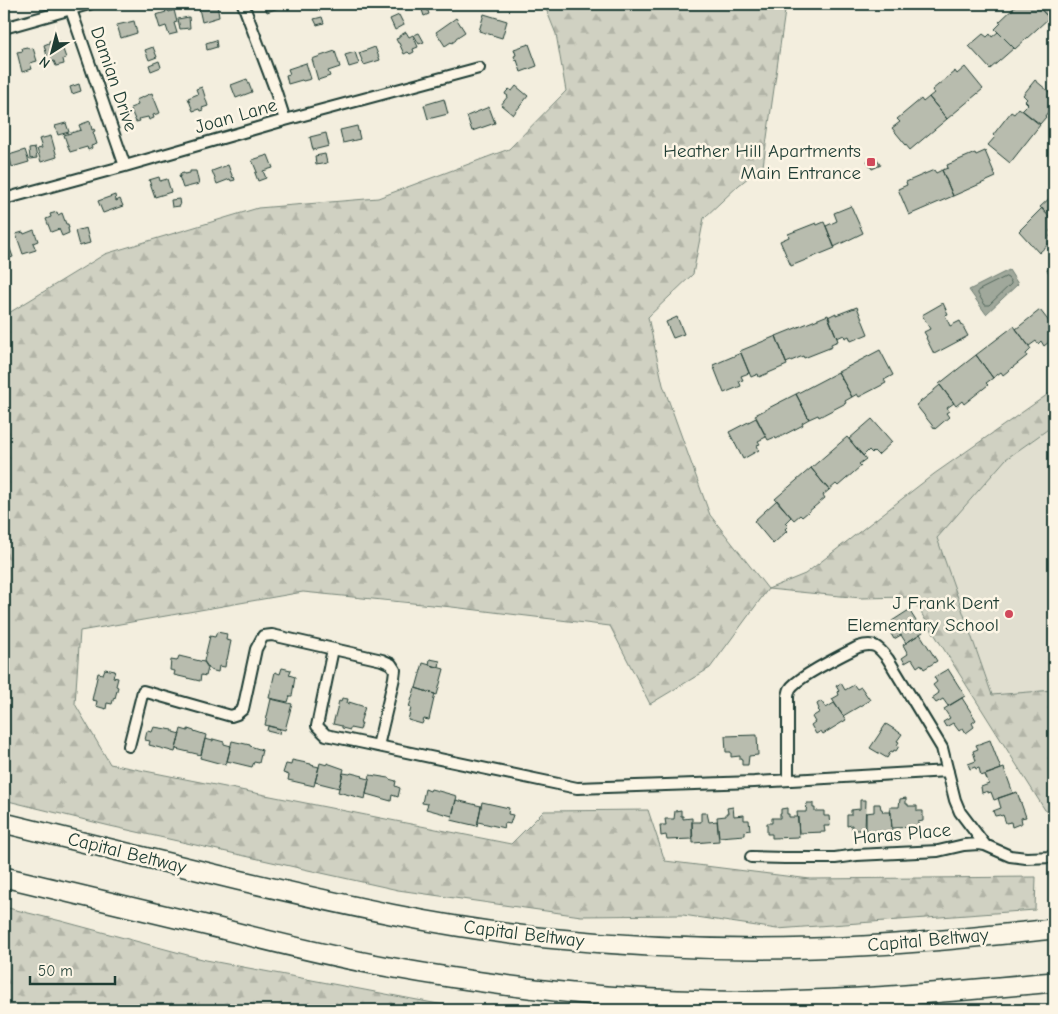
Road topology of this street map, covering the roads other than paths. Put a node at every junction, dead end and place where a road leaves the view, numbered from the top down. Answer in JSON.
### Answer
{"nodes":[{"id":1,"x":89,"y":4,"type":"edge"},
{"id":2,"x":243,"y":4,"type":"edge"},
{"id":3,"x":70,"y":6,"type":"edge"},
{"id":4,"x":4,"y":28,"type":"edge"},
{"id":5,"x":479,"y":68,"type":"dead end"},
{"id":6,"x":285,"y":120,"type":"junction"},
{"id":7,"x":125,"y":166,"type":"junction"},
{"id":8,"x":4,"y":198,"type":"edge"},
{"id":9,"x":333,"y":649,"type":"junction"},
{"id":10,"x":129,"y":746,"type":"dead end"},
{"id":11,"x":378,"y":746,"type":"junction"},
{"id":12,"x":948,"y":771,"type":"junction"},
{"id":13,"x":788,"y":779,"type":"junction"},
{"id":14,"x":4,"y":823,"type":"edge"},
{"id":15,"x":985,"y":845,"type":"junction"},
{"id":16,"x":751,"y":857,"type":"dead end"},
{"id":17,"x":1054,"y":857,"type":"edge"},
{"id":18,"x":4,"y":876,"type":"edge"},
{"id":19,"x":1054,"y":929,"type":"edge"},
{"id":20,"x":1051,"y":982,"type":"edge"}],
"edges":[{"from":1,"to":3,"type":"street"},
{"from":2,"to":6,"type":"street"},
{"from":3,"to":4,"type":"street"},
{"from":3,"to":7,"type":"street","name":"Damian Drive"},
{"from":5,"to":6,"type":"street","name":"Joan Lane"},
{"from":6,"to":7,"type":"street","name":"Joan Lane"},
{"from":7,"to":8,"type":"street","name":"Joan Lane"},
{"from":9,"to":10,"type":"street"},
{"from":9,"to":11,"type":"street"},
{"from":9,"to":11,"type":"street"},
{"from":11,"to":13,"type":"street"},
{"from":12,"to":13,"type":"street"},
{"from":12,"to":13,"type":"street"},
{"from":12,"to":15,"type":"street"},
{"from":14,"to":19,"type":"highway","name":"Capital Beltway"},
{"from":15,"to":16,"type":"street","name":"Haras Place"},
{"from":15,"to":17,"type":"street","name":"Haras Place"},
{"from":18,"to":20,"type":"highway"}]}
